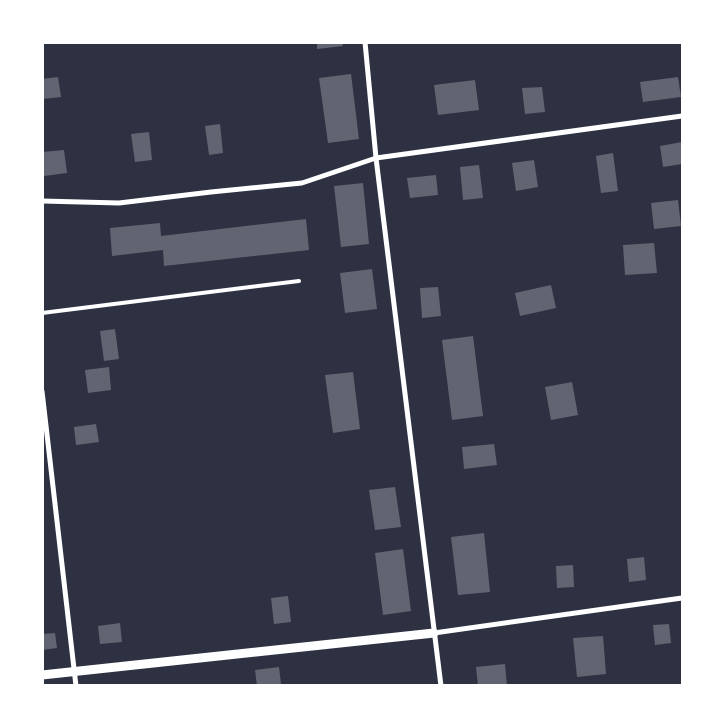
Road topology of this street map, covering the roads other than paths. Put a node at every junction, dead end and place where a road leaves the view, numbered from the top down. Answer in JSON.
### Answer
{"nodes":[{"id":1,"x":365,"y":42,"type":"edge"},
{"id":2,"x":682,"y":116,"type":"edge"},
{"id":3,"x":376,"y":158,"type":"junction"},
{"id":4,"x":42,"y":201,"type":"edge"},
{"id":5,"x":299,"y":281,"type":"dead end"},
{"id":6,"x":42,"y":313,"type":"edge"},
{"id":7,"x":42,"y":391,"type":"edge"},
{"id":8,"x":682,"y":598,"type":"edge"},
{"id":9,"x":434,"y":632,"type":"junction"},
{"id":10,"x":75,"y":672,"type":"junction"},
{"id":11,"x":42,"y":675,"type":"edge"},
{"id":12,"x":76,"y":686,"type":"edge"},
{"id":13,"x":441,"y":686,"type":"edge"}],
"edges":[{"from":1,"to":3,"type":"street"},
{"from":2,"to":3,"type":"street"},
{"from":3,"to":4,"type":"street"},
{"from":3,"to":9,"type":"street"},
{"from":5,"to":6,"type":"lane"},
{"from":7,"to":10,"type":"street"},
{"from":8,"to":9,"type":"street"},
{"from":9,"to":10,"type":"street"},
{"from":9,"to":13,"type":"street"},
{"from":10,"to":11,"type":"street"},
{"from":10,"to":12,"type":"street"}]}
